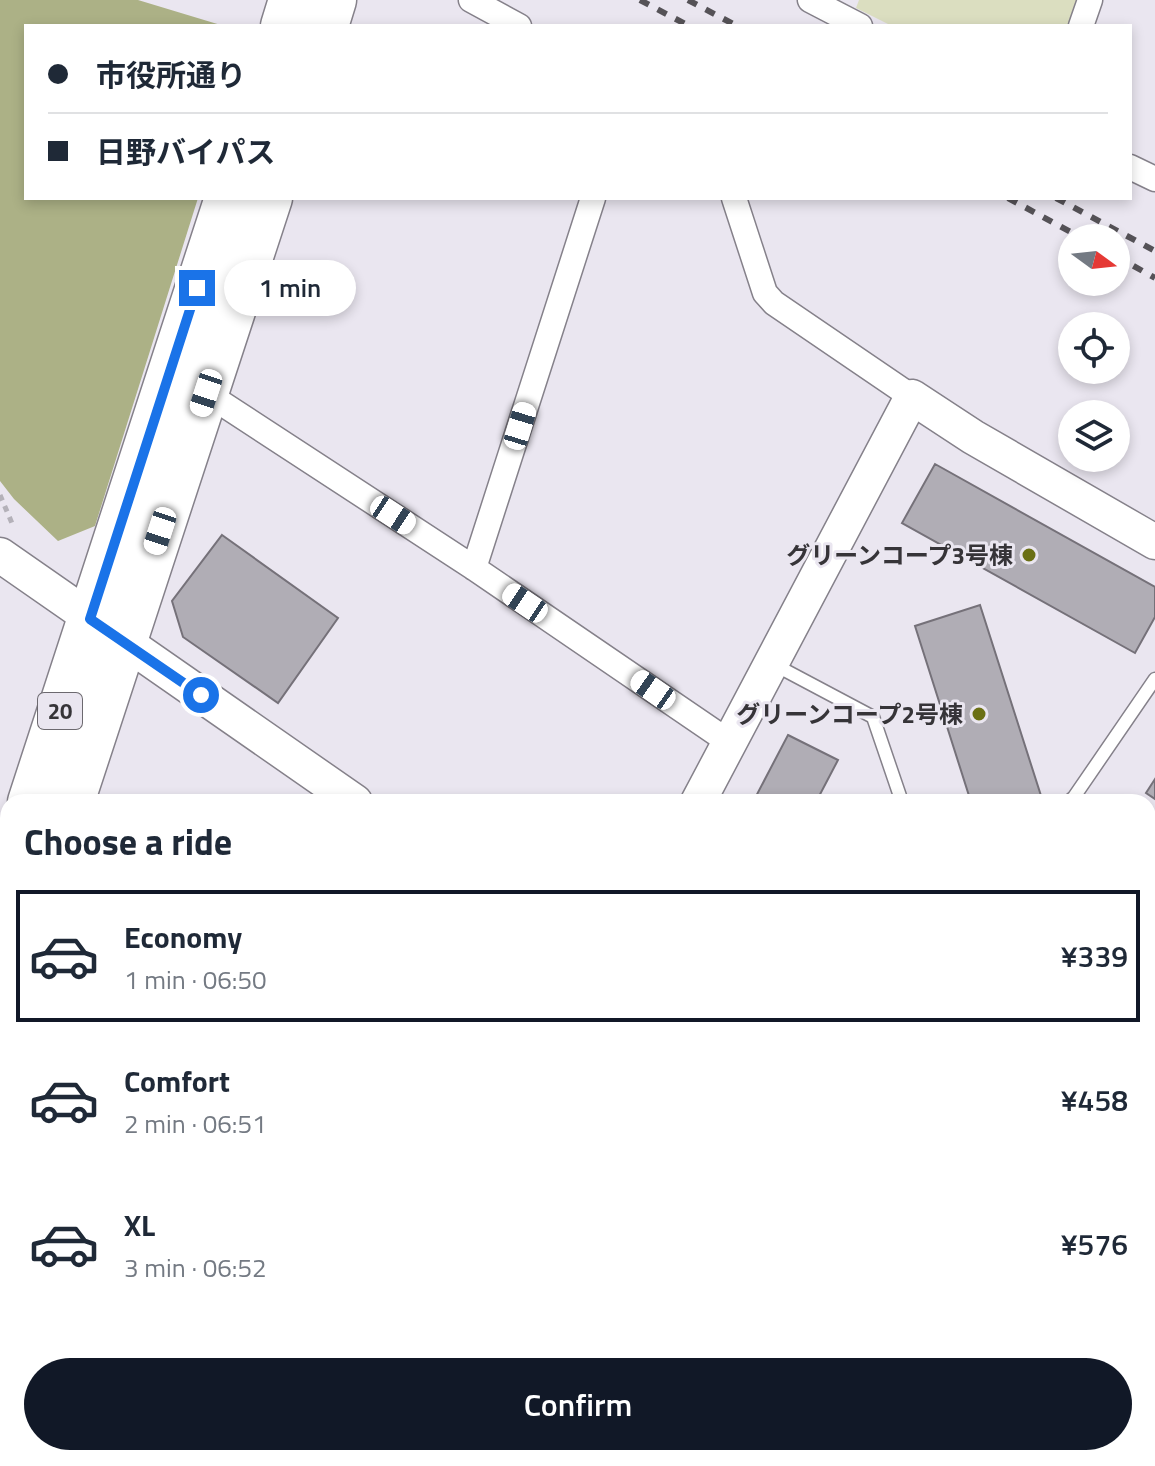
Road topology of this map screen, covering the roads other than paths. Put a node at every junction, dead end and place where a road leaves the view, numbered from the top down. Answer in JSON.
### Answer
{"nodes":[{"id":1,"x":291,"y":0,"type":"edge"},
{"id":2,"x":334,"y":0,"type":"edge"},
{"id":3,"x":471,"y":0,"type":"edge"},
{"id":4,"x":810,"y":0,"type":"edge"},
{"id":5,"x":1090,"y":0,"type":"edge"},
{"id":6,"x":851,"y":14,"type":"edge"},
{"id":7,"x":284,"y":24,"type":"edge"},
{"id":8,"x":327,"y":24,"type":"edge"},
{"id":9,"x":515,"y":24,"type":"edge"},
{"id":10,"x":1082,"y":24,"type":"edge"},
{"id":11,"x":1132,"y":168,"type":"edge"},
{"id":12,"x":1155,"y":179,"type":"edge"},
{"id":13,"x":226,"y":200,"type":"edge"},
{"id":14,"x":269,"y":200,"type":"edge"},
{"id":15,"x":592,"y":200,"type":"edge"},
{"id":16,"x":735,"y":200,"type":"edge"},
{"id":17,"x":206,"y":393,"type":"junction"},
{"id":18,"x":912,"y":397,"type":"junction"},
{"id":19,"x":1155,"y":542,"type":"edge"},
{"id":20,"x":0,"y":555,"type":"edge"},
{"id":21,"x":474,"y":568,"type":"junction"},
{"id":22,"x":107,"y":631,"type":"junction"},
{"id":23,"x":771,"y":663,"type":"junction"},
{"id":24,"x":1155,"y":679,"type":"edge"},
{"id":25,"x":729,"y":742,"type":"junction"},
{"id":26,"x":34,"y":794,"type":"edge"},
{"id":27,"x":74,"y":794,"type":"edge"},
{"id":28,"x":343,"y":794,"type":"edge"},
{"id":29,"x":702,"y":794,"type":"edge"},
{"id":30,"x":899,"y":794,"type":"edge"},
{"id":31,"x":1076,"y":794,"type":"edge"}],
"edges":[{"from":1,"to":7,"type":"highway"},
{"from":2,"to":8,"type":"highway"},
{"from":3,"to":9,"type":"street"},
{"from":4,"to":6,"type":"street"},
{"from":5,"to":10,"type":"street"},
{"from":11,"to":12,"type":"street"},
{"from":13,"to":22,"type":"highway","number":"20"},
{"from":14,"to":17,"type":"highway","number":"20"},
{"from":15,"to":21,"type":"street"},
{"from":16,"to":18,"type":"street"},
{"from":17,"to":21,"type":"street"},
{"from":17,"to":22,"type":"highway","number":"20"},
{"from":18,"to":19,"type":"street"},
{"from":18,"to":23,"type":"street"},
{"from":20,"to":22,"type":"street"},
{"from":21,"to":25,"type":"street"},
{"from":22,"to":26,"type":"highway","number":"20"},
{"from":22,"to":27,"type":"highway","number":"20"},
{"from":22,"to":28,"type":"street"},
{"from":23,"to":25,"type":"street"},
{"from":23,"to":30,"type":"lane"},
{"from":24,"to":31,"type":"lane"},
{"from":25,"to":29,"type":"street"}]}
